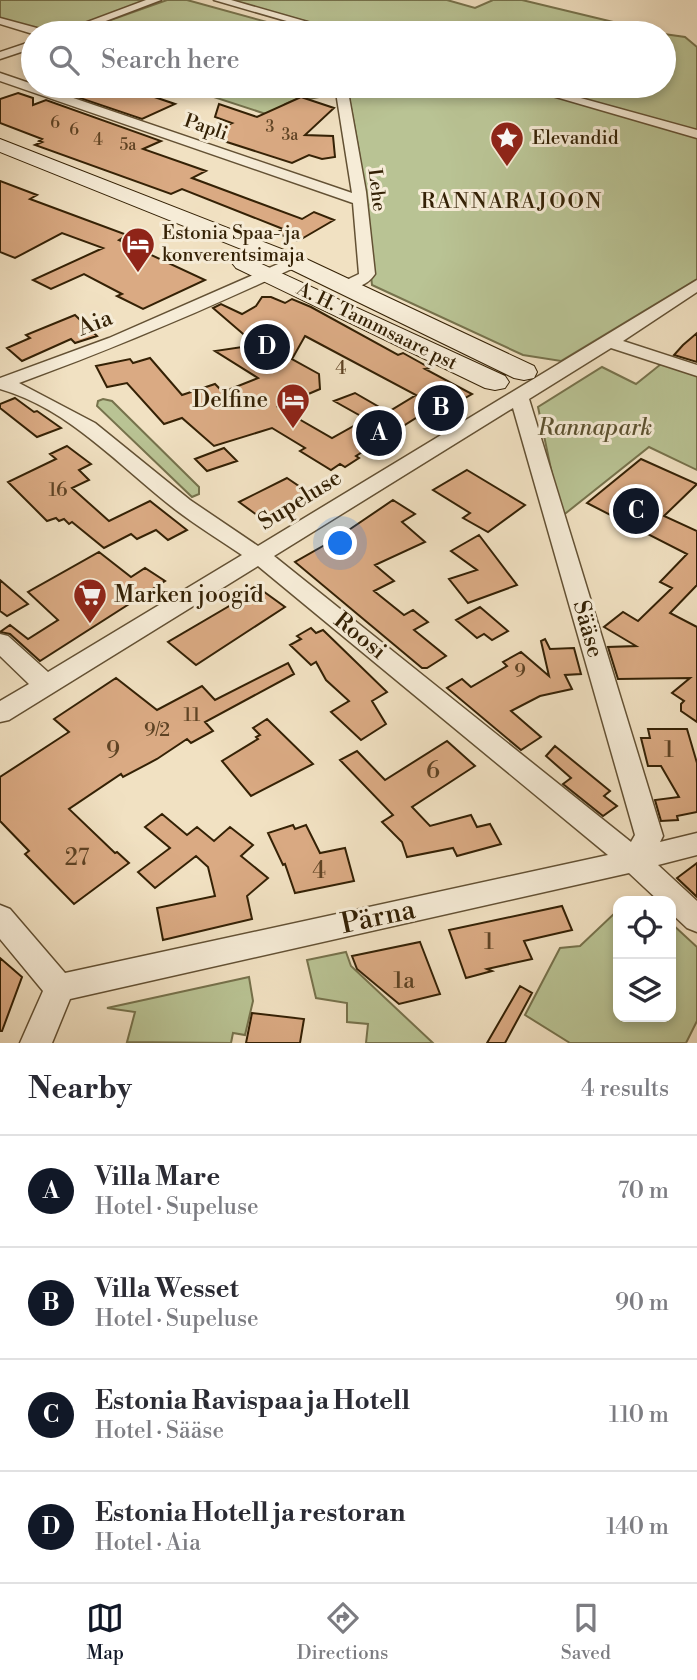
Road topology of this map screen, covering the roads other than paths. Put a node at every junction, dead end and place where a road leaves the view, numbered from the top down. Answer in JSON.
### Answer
{"nodes":[{"id":1,"x":156,"y":0,"type":"edge"},
{"id":2,"x":219,"y":0,"type":"edge"},
{"id":3,"x":0,"y":21,"type":"edge"},
{"id":4,"x":97,"y":21,"type":"edge"},
{"id":5,"x":294,"y":21,"type":"edge"},
{"id":6,"x":21,"y":27,"type":"edge"},
{"id":7,"x":21,"y":48,"type":"edge"},
{"id":8,"x":0,"y":56,"type":"edge"},
{"id":9,"x":0,"y":77,"type":"edge"},
{"id":10,"x":21,"y":84,"type":"edge"},
{"id":11,"x":61,"y":98,"type":"edge"},
{"id":12,"x":343,"y":98,"type":"edge"},
{"id":13,"x":567,"y":98,"type":"edge"},
{"id":14,"x":697,"y":134,"type":"edge"},
{"id":15,"x":0,"y":145,"type":"edge"},
{"id":16,"x":0,"y":162,"type":"edge"},
{"id":17,"x":360,"y":201,"type":"junction"},
{"id":18,"x":188,"y":228,"type":"junction"},
{"id":19,"x":295,"y":262,"type":"junction"},
{"id":20,"x":269,"y":274,"type":"junction"},
{"id":21,"x":344,"y":285,"type":"junction"},
{"id":22,"x":697,"y":285,"type":"edge"},
{"id":23,"x":609,"y":342,"type":"junction"},
{"id":24,"x":697,"y":371,"type":"edge"},
{"id":25,"x":495,"y":382,"type":"joint"},
{"id":26,"x":1,"y":383,"type":"edge"},
{"id":27,"x":529,"y":383,"type":"junction"},
{"id":28,"x":259,"y":557,"type":"junction"},
{"id":29,"x":0,"y":642,"type":"edge"},
{"id":30,"x":46,"y":685,"type":"junction"},
{"id":31,"x":0,"y":713,"type":"edge"},
{"id":32,"x":697,"y":844,"type":"edge"},
{"id":33,"x":635,"y":860,"type":"junction"},
{"id":34,"x":0,"y":918,"type":"edge"},
{"id":35,"x":697,"y":919,"type":"edge"},
{"id":36,"x":59,"y":988,"type":"junction"},
{"id":37,"x":36,"y":1043,"type":"edge"}],
"edges":[{"from":1,"to":4,"type":"street"},
{"from":2,"to":5,"type":"street"},
{"from":3,"to":6,"type":"street"},
{"from":7,"to":8,"type":"street"},
{"from":9,"to":10,"type":"street","name":"Papli"},
{"from":11,"to":17,"type":"street","name":"Papli"},
{"from":12,"to":17,"type":"street","name":"Lehe"},
{"from":13,"to":14,"type":"street"},
{"from":15,"to":18,"type":"street","name":"A. H. Tammsaare pst"},
{"from":16,"to":18,"type":"street","name":"A. H. Tammsaare pst"},
{"from":17,"to":21,"type":"street","name":"Lehe"},
{"from":18,"to":19,"type":"street","name":"A. H. Tammsaare pst"},
{"from":18,"to":20,"type":"street","name":"A. H. Tammsaare pst"},
{"from":19,"to":20,"type":"street","name":"Aia"},
{"from":19,"to":21,"type":"street","name":"A. H. Tammsaare pst"},
{"from":20,"to":25,"type":"street","name":"A. H. Tammsaare pst"},
{"from":20,"to":26,"type":"street","name":"Aia"},
{"from":21,"to":27,"type":"street","name":"A. H. Tammsaare pst"},
{"from":22,"to":23,"type":"street","name":"Supeluse"},
{"from":23,"to":24,"type":"street"},
{"from":23,"to":27,"type":"street","name":"Supeluse"},
{"from":25,"to":27,"type":"street","name":"A. H. Tammsaare pst"},
{"from":26,"to":28,"type":"street","name":"Roosi"},
{"from":27,"to":28,"type":"street","name":"Supeluse"},
{"from":27,"to":33,"type":"street","name":"Sääse"},
{"from":28,"to":30,"type":"street","name":"Supeluse"},
{"from":28,"to":33,"type":"street","name":"Roosi"},
{"from":29,"to":30,"type":"street"},
{"from":30,"to":31,"type":"street","name":"Supeluse"},
{"from":32,"to":33,"type":"street","name":"Pärna"},
{"from":33,"to":35,"type":"street","name":"Roosi"},
{"from":33,"to":36,"type":"street","name":"Pärna"},
{"from":34,"to":36,"type":"street"},
{"from":36,"to":37,"type":"street"}]}
